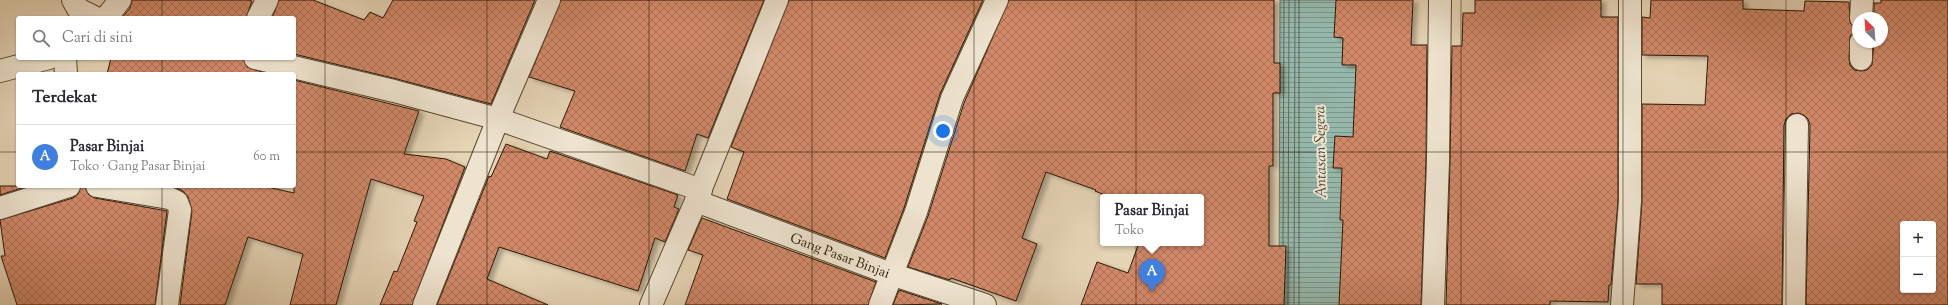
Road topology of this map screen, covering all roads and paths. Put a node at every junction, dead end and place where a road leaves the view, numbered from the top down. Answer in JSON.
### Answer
{"nodes":[{"id":1,"x":120,"y":0,"type":"edge"},
{"id":2,"x":268,"y":0,"type":"edge"},
{"id":3,"x":549,"y":0,"type":"edge"},
{"id":4,"x":777,"y":0,"type":"edge"},
{"id":5,"x":997,"y":0,"type":"edge"},
{"id":6,"x":1440,"y":0,"type":"edge"},
{"id":7,"x":1630,"y":0,"type":"edge"},
{"id":8,"x":1862,"y":0,"type":"edge"},
{"id":9,"x":1861,"y":12,"type":"edge"},
{"id":10,"x":108,"y":16,"type":"edge"},
{"id":11,"x":259,"y":16,"type":"edge"},
{"id":12,"x":41,"y":60,"type":"edge"},
{"id":13,"x":64,"y":60,"type":"edge"},
{"id":14,"x":262,"y":60,"type":"edge"},
{"id":15,"x":0,"y":71,"type":"edge"},
{"id":16,"x":66,"y":72,"type":"edge"},
{"id":17,"x":498,"y":119,"type":"junction"},
{"id":18,"x":1797,"y":126,"type":"dead end"},
{"id":19,"x":63,"y":188,"type":"edge"},
{"id":20,"x":109,"y":188,"type":"edge"},
{"id":21,"x":698,"y":195,"type":"junction"},
{"id":22,"x":0,"y":208,"type":"edge"},
{"id":23,"x":891,"y":274,"type":"junction"},
{"id":24,"x":167,"y":305,"type":"edge"},
{"id":25,"x":424,"y":305,"type":"edge"},
{"id":26,"x":651,"y":305,"type":"edge"},
{"id":27,"x":880,"y":305,"type":"edge"},
{"id":28,"x":985,"y":305,"type":"edge"},
{"id":29,"x":1433,"y":305,"type":"edge"},
{"id":30,"x":1622,"y":305,"type":"edge"},
{"id":31,"x":1794,"y":305,"type":"edge"}],
"edges":[{"from":1,"to":10,"type":"street"},
{"from":2,"to":11,"type":"street"},
{"from":3,"to":17,"type":"street"},
{"from":4,"to":21,"type":"street"},
{"from":5,"to":23,"type":"street"},
{"from":6,"to":29,"type":"street"},
{"from":7,"to":30,"type":"street"},
{"from":8,"to":9,"type":"street"},
{"from":12,"to":15,"type":"street"},
{"from":13,"to":16,"type":"street"},
{"from":14,"to":17,"type":"street","name":"Gang Pasar Binjai"},
{"from":17,"to":21,"type":"street","name":"Gang Pasar Binjai"},
{"from":17,"to":25,"type":"street"},
{"from":18,"to":31,"type":"street"},
{"from":19,"to":22,"type":"street"},
{"from":20,"to":24,"type":"street"},
{"from":21,"to":23,"type":"street","name":"Gang Pasar Binjai"},
{"from":21,"to":26,"type":"street"},
{"from":23,"to":27,"type":"street"},
{"from":23,"to":28,"type":"street","name":"Gang Pasar Binjai"}]}
